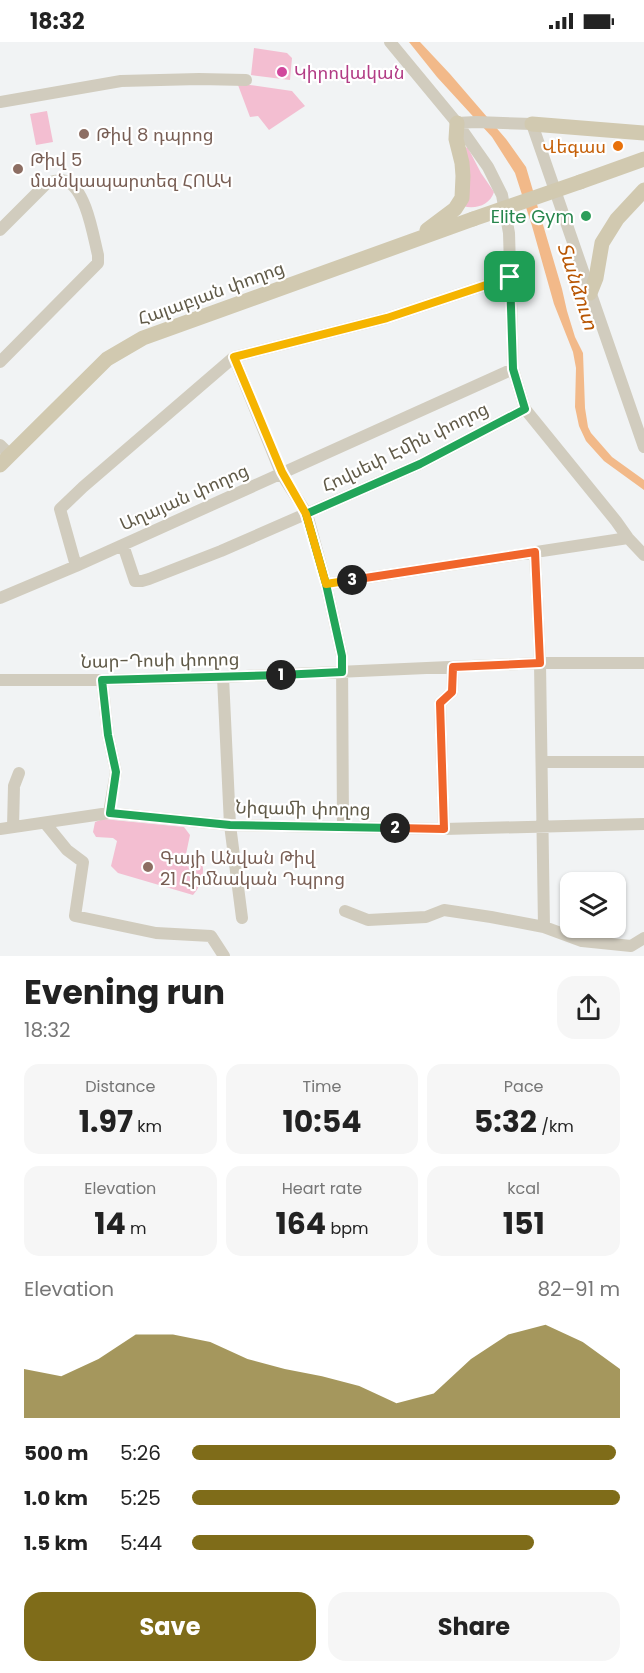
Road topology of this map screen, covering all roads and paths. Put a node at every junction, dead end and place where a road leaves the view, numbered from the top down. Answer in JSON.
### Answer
{"nodes":[{"id":1,"x":390,"y":42,"type":"edge"},
{"id":2,"x":246,"y":80,"type":"dead end"},
{"id":3,"x":0,"y":102,"type":"edge"},
{"id":4,"x":457,"y":123,"type":"junction"},
{"id":5,"x":532,"y":124,"type":"junction"},
{"id":6,"x":644,"y":132,"type":"edge"},
{"id":7,"x":644,"y":159,"type":"edge"},
{"id":8,"x":644,"y":190,"type":"edge"},
{"id":9,"x":0,"y":229,"type":"edge"},
{"id":10,"x":418,"y":238,"type":"junction"},
{"id":11,"x":510,"y":277,"type":"junction"},
{"id":12,"x":590,"y":292,"type":"junction"},
{"id":13,"x":234,"y":357,"type":"junction"},
{"id":14,"x":0,"y":362,"type":"edge"},
{"id":15,"x":513,"y":369,"type":"junction"},
{"id":16,"x":525,"y":409,"type":"junction"},
{"id":17,"x":644,"y":447,"type":"edge"},
{"id":18,"x":3,"y":455,"type":"edge"},
{"id":19,"x":282,"y":472,"type":"junction"},
{"id":20,"x":306,"y":514,"type":"junction"},
{"id":21,"x":628,"y":538,"type":"junction"},
{"id":22,"x":123,"y":545,"type":"junction"},
{"id":23,"x":535,"y":552,"type":"junction"},
{"id":24,"x":644,"y":555,"type":"edge"},
{"id":25,"x":76,"y":566,"type":"junction"},
{"id":26,"x":326,"y":584,"type":"junction"},
{"id":27,"x":0,"y":598,"type":"edge"},
{"id":28,"x":540,"y":663,"type":"junction"},
{"id":29,"x":644,"y":663,"type":"edge"},
{"id":30,"x":453,"y":667,"type":"junction"},
{"id":31,"x":342,"y":672,"type":"junction"},
{"id":32,"x":223,"y":677,"type":"junction"},
{"id":33,"x":0,"y":680,"type":"edge"},
{"id":34,"x":102,"y":680,"type":"junction"},
{"id":35,"x":542,"y":762,"type":"junction"},
{"id":36,"x":644,"y":762,"type":"edge"},
{"id":37,"x":19,"y":773,"type":"dead end"},
{"id":38,"x":110,"y":813,"type":"junction"},
{"id":39,"x":45,"y":823,"type":"junction"},
{"id":40,"x":644,"y":824,"type":"edge"},
{"id":41,"x":230,"y":825,"type":"junction"},
{"id":42,"x":543,"y":826,"type":"junction"},
{"id":43,"x":343,"y":827,"type":"junction"},
{"id":44,"x":6,"y":828,"type":"edge"},
{"id":45,"x":444,"y":829,"type":"junction"},
{"id":46,"x":345,"y":911,"type":"dead end"},
{"id":47,"x":242,"y":918,"type":"dead end"},
{"id":48,"x":544,"y":927,"type":"junction"},
{"id":49,"x":644,"y":938,"type":"edge"},
{"id":50,"x":224,"y":956,"type":"edge"}],
"edges":[{"from":1,"to":4,"type":"street"},
{"from":2,"to":3,"type":"street"},
{"from":4,"to":5,"type":"street"},
{"from":4,"to":10,"type":"main road"},
{"from":4,"to":11,"type":"street"},
{"from":5,"to":6,"type":"main road"},
{"from":5,"to":12,"type":"street"},
{"from":7,"to":10,"type":"main road","name":"Հալաբյան փողոց","bridge":true},
{"from":8,"to":12,"type":"main road"},
{"from":9,"to":14,"type":"street"},
{"from":10,"to":18,"type":"main road","name":"Հալաբյան փողոց"},
{"from":11,"to":13,"type":"street"},
{"from":11,"to":15,"type":"street"},
{"from":12,"to":17,"type":"street"},
{"from":13,"to":19,"type":"street"},
{"from":13,"to":25,"type":"street"},
{"from":15,"to":16,"type":"street"},
{"from":15,"to":19,"type":"street","name":"Աղայան փողոց"},
{"from":16,"to":20,"type":"street","name":"Հովսեփ Էմին փողոց"},
{"from":16,"to":21,"type":"street"},
{"from":19,"to":20,"type":"street"},
{"from":19,"to":22,"type":"street","name":"Աղայան փողոց"},
{"from":20,"to":22,"type":"street","name":"Հովսեփ Էմին փողոց"},
{"from":20,"to":26,"type":"street"},
{"from":21,"to":23,"type":"street"},
{"from":21,"to":24,"type":"street"},
{"from":22,"to":25,"type":"street","name":"Աղայան փողոց"},
{"from":23,"to":26,"type":"street"},
{"from":23,"to":28,"type":"street"},
{"from":25,"to":27,"type":"street","name":"Աղայան փողոց"},
{"from":26,"to":31,"type":"street"},
{"from":28,"to":29,"type":"street","name":"Նար-Դոսի փողոց"},
{"from":28,"to":30,"type":"street","name":"Նար-Դոսի փողոց"},
{"from":28,"to":35,"type":"street"},
{"from":30,"to":31,"type":"street","name":"Նար-Դոսի փողոց"},
{"from":30,"to":45,"type":"street"},
{"from":31,"to":32,"type":"street","name":"Նար-Դոսի փողոց"},
{"from":31,"to":43,"type":"street"},
{"from":32,"to":34,"type":"street","name":"Նար-Դոսի փողոց"},
{"from":32,"to":41,"type":"street"},
{"from":33,"to":34,"type":"street","name":"Նար-Դոսի փողոց"},
{"from":34,"to":38,"type":"street"},
{"from":35,"to":36,"type":"street"},
{"from":35,"to":42,"type":"street"},
{"from":37,"to":44,"type":"street"},
{"from":38,"to":39,"type":"street","name":"Նիզամի փողոց"},
{"from":38,"to":41,"type":"street","name":"Նիզամի փողոց"},
{"from":39,"to":44,"type":"street","name":"Նիզամի փողոց"},
{"from":39,"to":50,"type":"street"},
{"from":40,"to":42,"type":"street","name":"Նիզամի փողոց"},
{"from":41,"to":43,"type":"street","name":"Նիզամի փողոց"},
{"from":41,"to":47,"type":"street"},
{"from":42,"to":45,"type":"street","name":"Նիզամի փողոց"},
{"from":42,"to":48,"type":"street"},
{"from":43,"to":45,"type":"street","name":"Նիզամի փողոց"},
{"from":46,"to":48,"type":"street"},
{"from":48,"to":49,"type":"street"}]}
